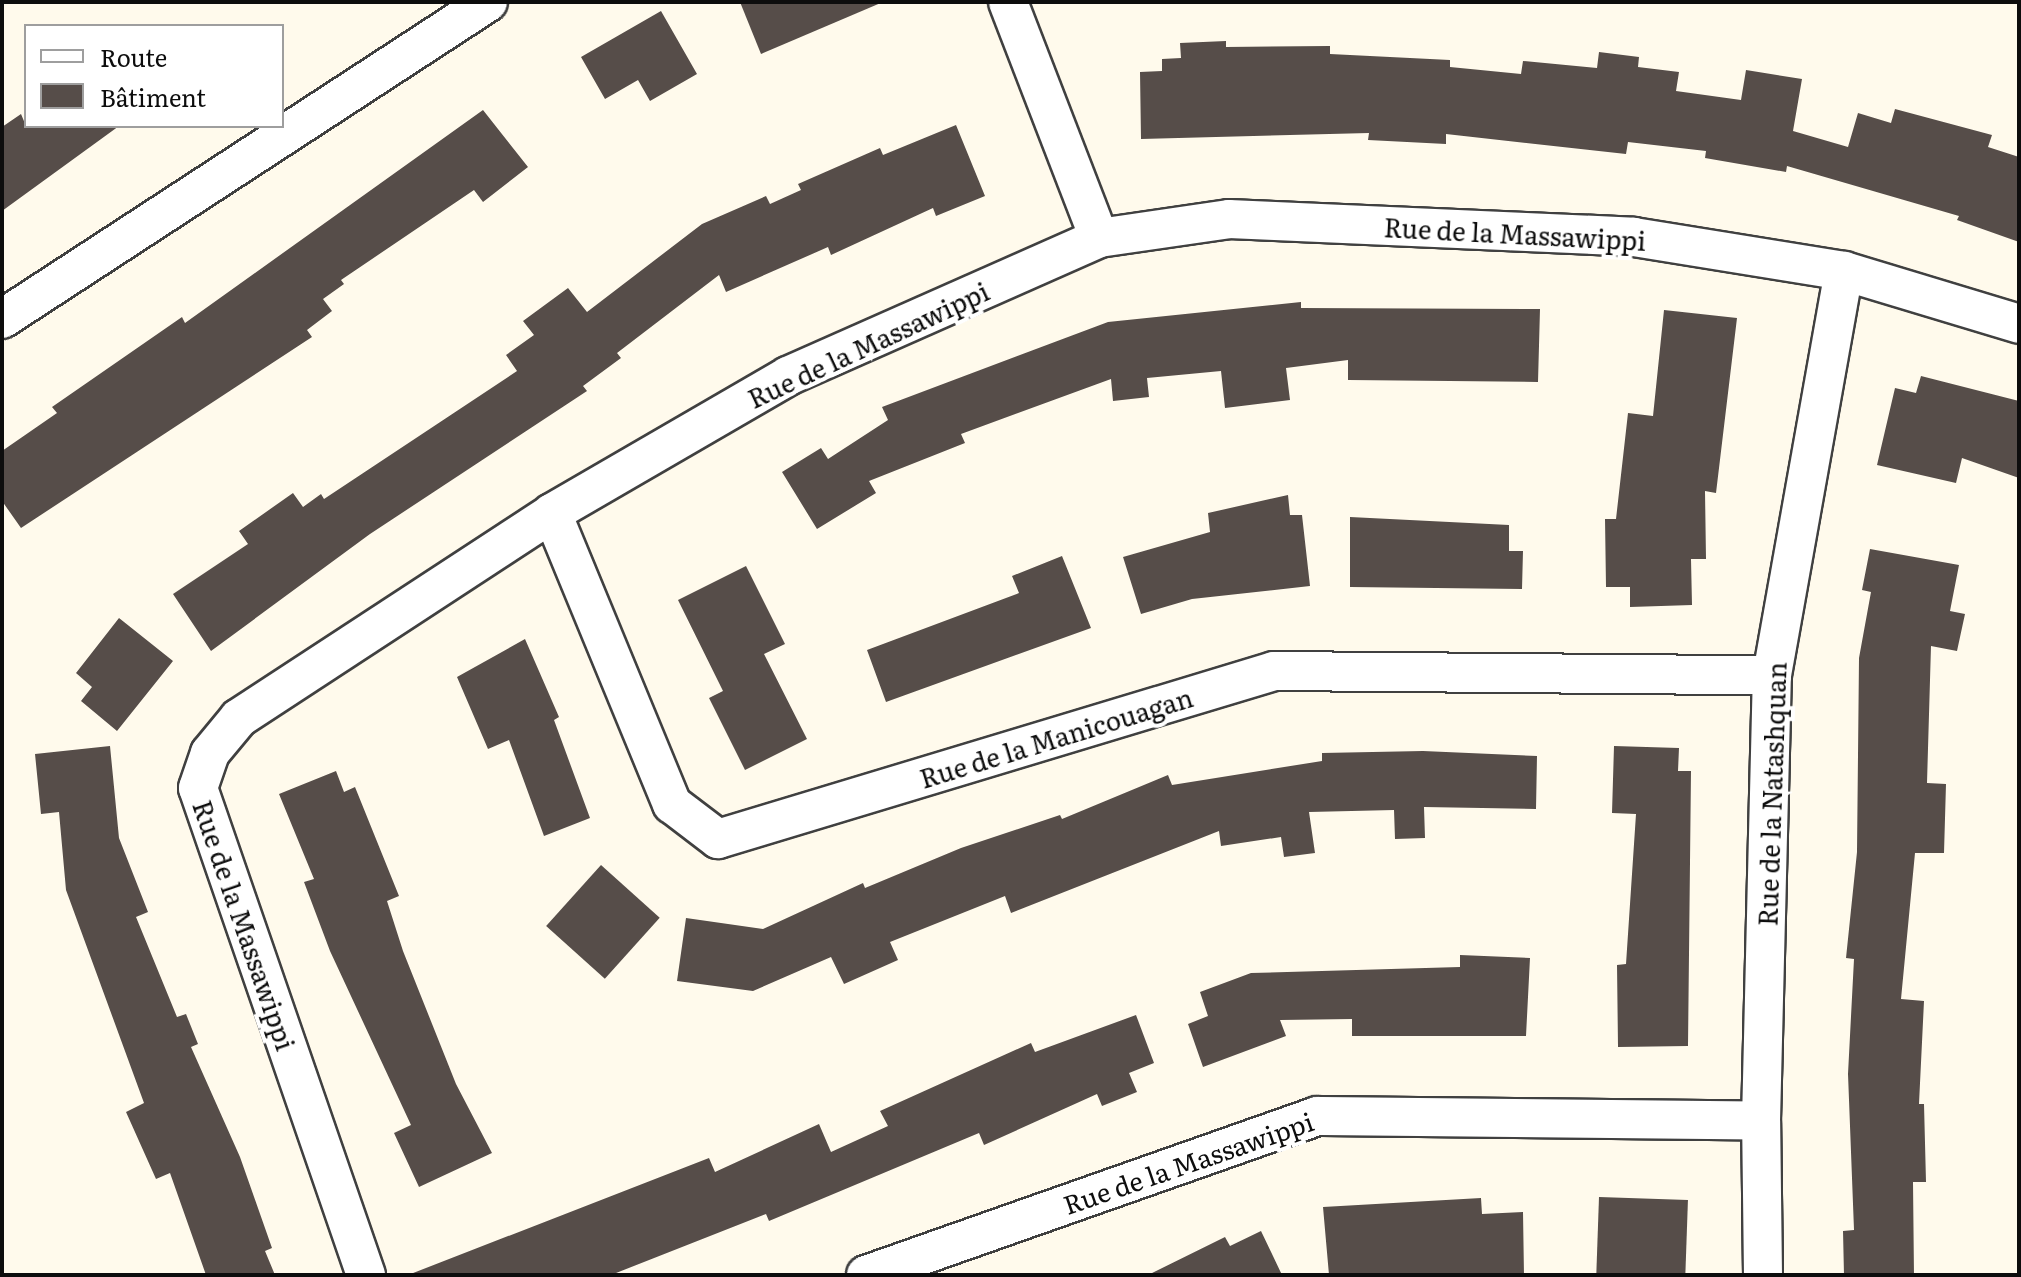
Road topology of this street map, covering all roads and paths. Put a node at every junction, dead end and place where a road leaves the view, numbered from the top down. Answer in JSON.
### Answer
{"nodes":[{"id":1,"x":488,"y":2,"type":"edge"},
{"id":2,"x":1008,"y":2,"type":"edge"},
{"id":3,"x":1099,"y":238,"type":"junction"},
{"id":4,"x":1844,"y":271,"type":"junction"},
{"id":5,"x":2,"y":319,"type":"edge"},
{"id":6,"x":2019,"y":324,"type":"edge"},
{"id":7,"x":552,"y":513,"type":"junction"},
{"id":8,"x":1772,"y":675,"type":"junction"},
{"id":9,"x":1761,"y":1121,"type":"junction"},
{"id":10,"x":366,"y":1275,"type":"edge"},
{"id":11,"x":866,"y":1275,"type":"edge"},
{"id":12,"x":1763,"y":1275,"type":"edge"}],
"edges":[{"from":1,"to":5,"type":"street"},
{"from":2,"to":3,"type":"street"},
{"from":3,"to":4,"type":"street","name":"Rue de la Massawippi"},
{"from":3,"to":7,"type":"street","name":"Rue de la Massawippi"},
{"from":4,"to":6,"type":"street","name":"Rue de la Massawippi"},
{"from":4,"to":8,"type":"street","name":"Rue de la Natashquan"},
{"from":7,"to":8,"type":"street","name":"Rue de la Manicouagan"},
{"from":7,"to":10,"type":"street","name":"Rue de la Massawippi"},
{"from":8,"to":9,"type":"street","name":"Rue de la Natashquan"},
{"from":9,"to":11,"type":"street","name":"Rue de la Massawippi"},
{"from":9,"to":12,"type":"street","name":"Rue de la Natashquan"}]}
